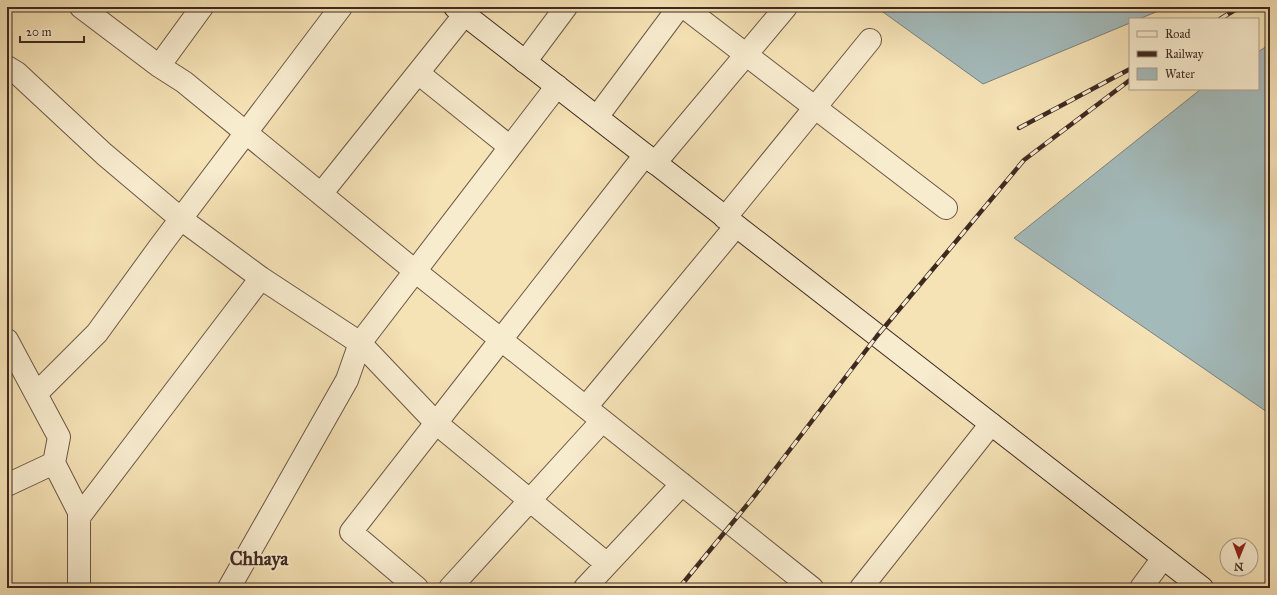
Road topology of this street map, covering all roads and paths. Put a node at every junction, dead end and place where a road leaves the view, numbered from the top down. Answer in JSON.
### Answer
{"nodes":[{"id":1,"x":81,"y":7,"type":"edge"},
{"id":2,"x":202,"y":7,"type":"edge"},
{"id":3,"x":341,"y":7,"type":"edge"},
{"id":4,"x":566,"y":7,"type":"edge"},
{"id":5,"x":679,"y":7,"type":"edge"},
{"id":6,"x":684,"y":7,"type":"edge"},
{"id":7,"x":786,"y":7,"type":"edge"},
{"id":8,"x":460,"y":10,"type":"edge"},
{"id":9,"x":870,"y":40,"type":"dead end"},
{"id":10,"x":746,"y":54,"type":"junction"},
{"id":11,"x":525,"y":62,"type":"junction"},
{"id":12,"x":159,"y":66,"type":"junction"},
{"id":13,"x":7,"y":68,"type":"edge"},
{"id":14,"x":418,"y":73,"type":"junction"},
{"id":15,"x":557,"y":86,"type":"junction"},
{"id":16,"x":815,"y":107,"type":"junction"},
{"id":17,"x":597,"y":117,"type":"junction"},
{"id":18,"x":246,"y":133,"type":"junction"},
{"id":19,"x":510,"y":147,"type":"junction"},
{"id":20,"x":650,"y":159,"type":"junction"},
{"id":21,"x":321,"y":194,"type":"junction"},
{"id":22,"x":946,"y":208,"type":"dead end"},
{"id":23,"x":182,"y":219,"type":"junction"},
{"id":24,"x":730,"y":222,"type":"junction"},
{"id":25,"x":415,"y":271,"type":"junction"},
{"id":26,"x":261,"y":278,"type":"junction"},
{"id":27,"x":7,"y":340,"type":"edge"},
{"id":28,"x":501,"y":340,"type":"junction"},
{"id":29,"x":360,"y":343,"type":"junction"},
{"id":30,"x":36,"y":394,"type":"junction"},
{"id":31,"x":594,"y":414,"type":"junction"},
{"id":32,"x":436,"y":423,"type":"junction"},
{"id":33,"x":991,"y":424,"type":"junction"},
{"id":34,"x":54,"y":463,"type":"junction"},
{"id":35,"x":682,"y":484,"type":"junction"},
{"id":36,"x":7,"y":486,"type":"edge"},
{"id":37,"x":530,"y":500,"type":"junction"},
{"id":38,"x":79,"y":517,"type":"junction"},
{"id":39,"x":1163,"y":558,"type":"junction"},
{"id":40,"x":606,"y":564,"type":"junction"},
{"id":41,"x":78,"y":588,"type":"edge"},
{"id":42,"x":230,"y":588,"type":"edge"},
{"id":43,"x":417,"y":588,"type":"edge"},
{"id":44,"x":450,"y":588,"type":"edge"},
{"id":45,"x":585,"y":588,"type":"edge"},
{"id":46,"x":812,"y":588,"type":"edge"},
{"id":47,"x":861,"y":588,"type":"edge"},
{"id":48,"x":1141,"y":588,"type":"edge"},
{"id":49,"x":1202,"y":588,"type":"edge"}],
"edges":[{"from":1,"to":12,"type":"street"},
{"from":2,"to":12,"type":"street"},
{"from":3,"to":18,"type":"street"},
{"from":4,"to":11,"type":"street"},
{"from":5,"to":17,"type":"street"},
{"from":6,"to":10,"type":"street"},
{"from":7,"to":10,"type":"street"},
{"from":8,"to":11,"type":"street"},
{"from":8,"to":14,"type":"street"},
{"from":9,"to":16,"type":"street"},
{"from":10,"to":16,"type":"street"},
{"from":10,"to":20,"type":"street"},
{"from":11,"to":15,"type":"street"},
{"from":12,"to":18,"type":"street"},
{"from":13,"to":23,"type":"street"},
{"from":14,"to":19,"type":"street"},
{"from":14,"to":21,"type":"street"},
{"from":15,"to":17,"type":"street"},
{"from":15,"to":19,"type":"street"},
{"from":16,"to":22,"type":"street"},
{"from":16,"to":24,"type":"street"},
{"from":17,"to":20,"type":"street"},
{"from":18,"to":21,"type":"street"},
{"from":18,"to":23,"type":"street"},
{"from":19,"to":25,"type":"street"},
{"from":20,"to":24,"type":"street"},
{"from":20,"to":28,"type":"street"},
{"from":21,"to":25,"type":"street"},
{"from":23,"to":26,"type":"street"},
{"from":23,"to":30,"type":"street"},
{"from":24,"to":31,"type":"street"},
{"from":24,"to":33,"type":"street"},
{"from":25,"to":28,"type":"street"},
{"from":25,"to":29,"type":"street"},
{"from":26,"to":29,"type":"street"},
{"from":26,"to":38,"type":"street"},
{"from":27,"to":30,"type":"street"},
{"from":28,"to":31,"type":"street"},
{"from":28,"to":32,"type":"street"},
{"from":29,"to":32,"type":"street"},
{"from":29,"to":42,"type":"street"},
{"from":30,"to":34,"type":"street"},
{"from":31,"to":35,"type":"street"},
{"from":31,"to":37,"type":"street"},
{"from":32,"to":37,"type":"street"},
{"from":32,"to":43,"type":"street"},
{"from":33,"to":39,"type":"street"},
{"from":33,"to":47,"type":"street"},
{"from":34,"to":36,"type":"street"},
{"from":34,"to":38,"type":"street"},
{"from":35,"to":40,"type":"street"},
{"from":35,"to":46,"type":"street"},
{"from":37,"to":40,"type":"street"},
{"from":37,"to":44,"type":"street"},
{"from":38,"to":41,"type":"street"},
{"from":39,"to":48,"type":"street"},
{"from":39,"to":49,"type":"street"},
{"from":40,"to":45,"type":"street"}]}
